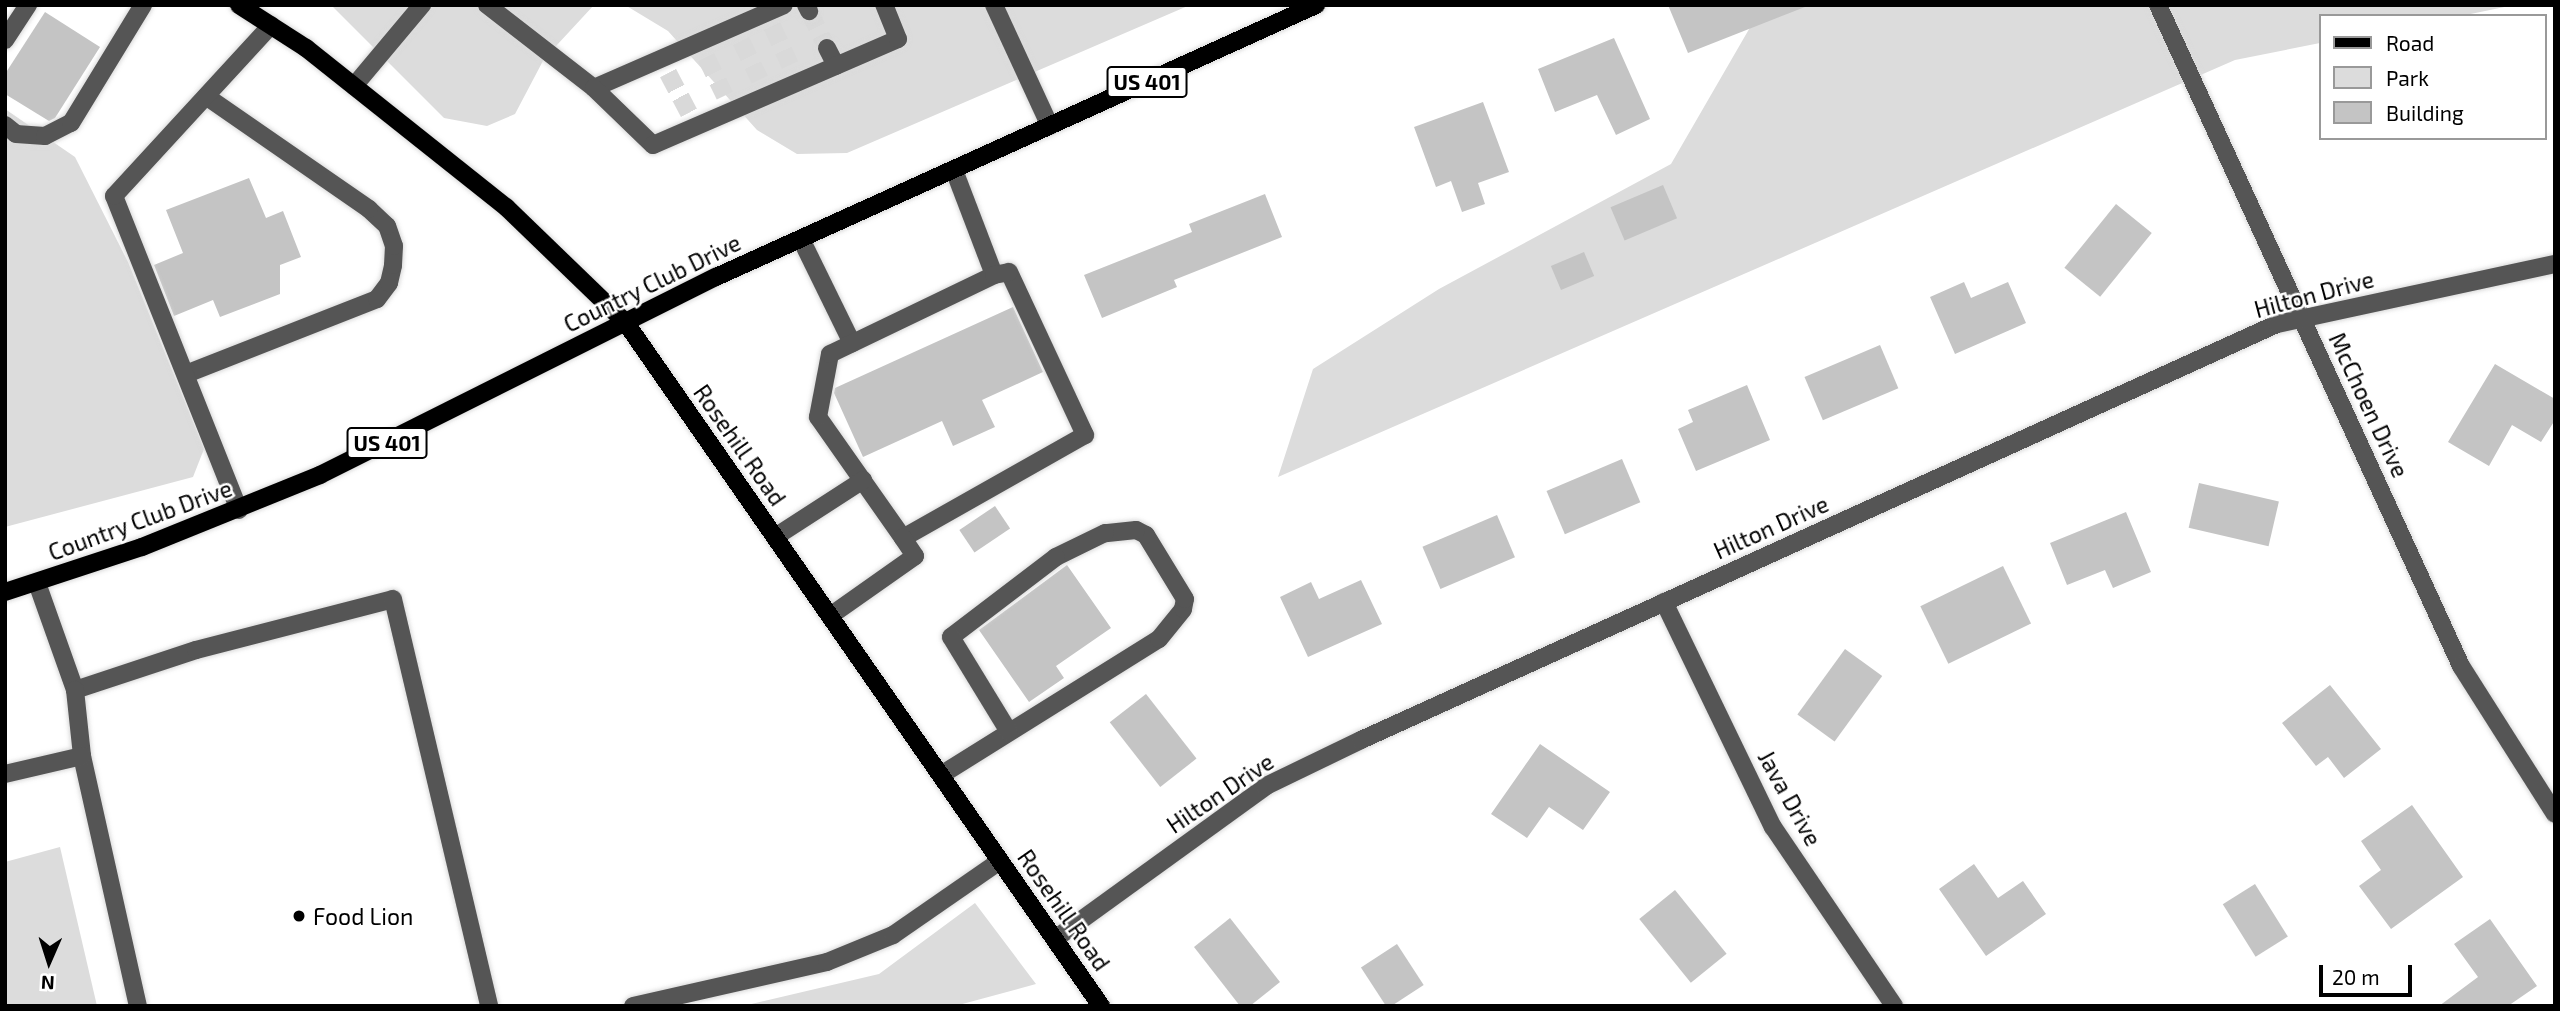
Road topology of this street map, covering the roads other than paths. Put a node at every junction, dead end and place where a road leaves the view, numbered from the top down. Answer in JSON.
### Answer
{"nodes":[{"id":1,"x":28,"y":5,"type":"edge"},
{"id":2,"x":143,"y":5,"type":"edge"},
{"id":3,"x":239,"y":5,"type":"edge"},
{"id":4,"x":422,"y":5,"type":"edge"},
{"id":5,"x":487,"y":5,"type":"edge"},
{"id":6,"x":784,"y":5,"type":"edge"},
{"id":7,"x":884,"y":5,"type":"edge"},
{"id":8,"x":994,"y":5,"type":"edge"},
{"id":9,"x":1316,"y":5,"type":"edge"},
{"id":10,"x":2158,"y":5,"type":"edge"},
{"id":11,"x":271,"y":25,"type":"junction"},
{"id":12,"x":5,"y":40,"type":"edge"},
{"id":13,"x":827,"y":48,"type":"tunnel mouth"},
{"id":14,"x":790,"y":65,"type":"tunnel mouth"},
{"id":15,"x":836,"y":66,"type":"junction"},
{"id":16,"x":798,"y":82,"type":"junction"},
{"id":17,"x":354,"y":86,"type":"junction"},
{"id":18,"x":594,"y":88,"type":"junction"},
{"id":19,"x":206,"y":96,"type":"junction"},
{"id":20,"x":5,"y":125,"type":"edge"},
{"id":21,"x":1050,"y":126,"type":"junction"},
{"id":22,"x":954,"y":170,"type":"junction"},
{"id":23,"x":802,"y":239,"type":"junction"},
{"id":24,"x":2555,"y":264,"type":"edge"},
{"id":25,"x":994,"y":275,"type":"junction"},
{"id":26,"x":2302,"y":318,"type":"junction"},
{"id":27,"x":625,"y":323,"type":"junction"},
{"id":28,"x":852,"y":343,"type":"junction"},
{"id":29,"x":186,"y":374,"type":"junction"},
{"id":30,"x":863,"y":480,"type":"junction"},
{"id":31,"x":239,"y":510,"type":"junction"},
{"id":32,"x":775,"y":537,"type":"junction"},
{"id":33,"x":903,"y":538,"type":"junction"},
{"id":34,"x":37,"y":583,"type":"junction"},
{"id":35,"x":5,"y":592,"type":"edge"},
{"id":36,"x":1664,"y":602,"type":"junction"},
{"id":37,"x":830,"y":616,"type":"junction"},
{"id":38,"x":75,"y":690,"type":"junction"},
{"id":39,"x":1009,"y":732,"type":"junction"},
{"id":40,"x":82,"y":755,"type":"junction"},
{"id":41,"x":5,"y":774,"type":"edge"},
{"id":42,"x":941,"y":775,"type":"junction"},
{"id":43,"x":2555,"y":814,"type":"edge"},
{"id":44,"x":1000,"y":861,"type":"junction"},
{"id":45,"x":1055,"y":940,"type":"junction"},
{"id":46,"x":138,"y":1006,"type":"edge"},
{"id":47,"x":489,"y":1006,"type":"edge"},
{"id":48,"x":633,"y":1006,"type":"edge"},
{"id":49,"x":1101,"y":1006,"type":"edge"},
{"id":50,"x":1894,"y":1006,"type":"edge"}],
"edges":[{"from":1,"to":12,"type":"street"},
{"from":2,"to":20,"type":"street"},
{"from":3,"to":11,"type":"main road","name":"Rosehill Road"},
{"from":4,"to":17,"type":"street"},
{"from":5,"to":18,"type":"street"},
{"from":6,"to":18,"type":"street"},
{"from":7,"to":15,"type":"street"},
{"from":8,"to":21,"type":"street"},
{"from":9,"to":21,"type":"main road","name":"Country Club Drive","number":"US 401"},
{"from":10,"to":26,"type":"street","name":"McChoen Drive"},
{"from":11,"to":17,"type":"main road","name":"Rosehill Road"},
{"from":11,"to":19,"type":"street"},
{"from":13,"to":15,"type":"street"},
{"from":14,"to":16,"type":"street"},
{"from":15,"to":16,"type":"street"},
{"from":16,"to":18,"type":"street"},
{"from":17,"to":27,"type":"main road","name":"Rosehill Road"},
{"from":19,"to":29,"type":"street"},
{"from":19,"to":29,"type":"street"},
{"from":21,"to":22,"type":"main road","name":"Country Club Drive","number":"US 401"},
{"from":22,"to":23,"type":"main road","name":"Country Club Drive","number":"US 401"},
{"from":22,"to":25,"type":"street"},
{"from":23,"to":27,"type":"main road","name":"Country Club Drive","number":"US 401"},
{"from":23,"to":28,"type":"street"},
{"from":24,"to":26,"type":"street","name":"Hilton Drive"},
{"from":25,"to":28,"type":"street"},
{"from":25,"to":33,"type":"street"},
{"from":26,"to":36,"type":"street","name":"Hilton Drive"},
{"from":26,"to":43,"type":"street","name":"McChoen Drive"},
{"from":27,"to":31,"type":"main road","name":"Country Club Drive","number":"US 401"},
{"from":27,"to":32,"type":"main road","name":"Rosehill Road"},
{"from":28,"to":30,"type":"street"},
{"from":29,"to":31,"type":"street"},
{"from":30,"to":32,"type":"street"},
{"from":30,"to":33,"type":"street"},
{"from":31,"to":34,"type":"main road","name":"Country Club Drive","number":"US 401"},
{"from":32,"to":37,"type":"main road","name":"Rosehill Road"},
{"from":33,"to":37,"type":"street"},
{"from":34,"to":35,"type":"main road","name":"Country Club Drive","number":"US 401"},
{"from":34,"to":38,"type":"street"},
{"from":36,"to":45,"type":"street","name":"Hilton Drive"},
{"from":36,"to":50,"type":"street","name":"Java Drive"},
{"from":37,"to":42,"type":"main road","name":"Rosehill Road"},
{"from":38,"to":40,"type":"street"},
{"from":38,"to":47,"type":"street"},
{"from":39,"to":39,"type":"street"},
{"from":39,"to":42,"type":"street"},
{"from":40,"to":41,"type":"street"},
{"from":40,"to":46,"type":"street"},
{"from":42,"to":44,"type":"main road","name":"Rosehill Road"},
{"from":44,"to":45,"type":"main road","name":"Rosehill Road"},
{"from":44,"to":48,"type":"street"},
{"from":45,"to":49,"type":"main road","name":"Rosehill Road"}]}
